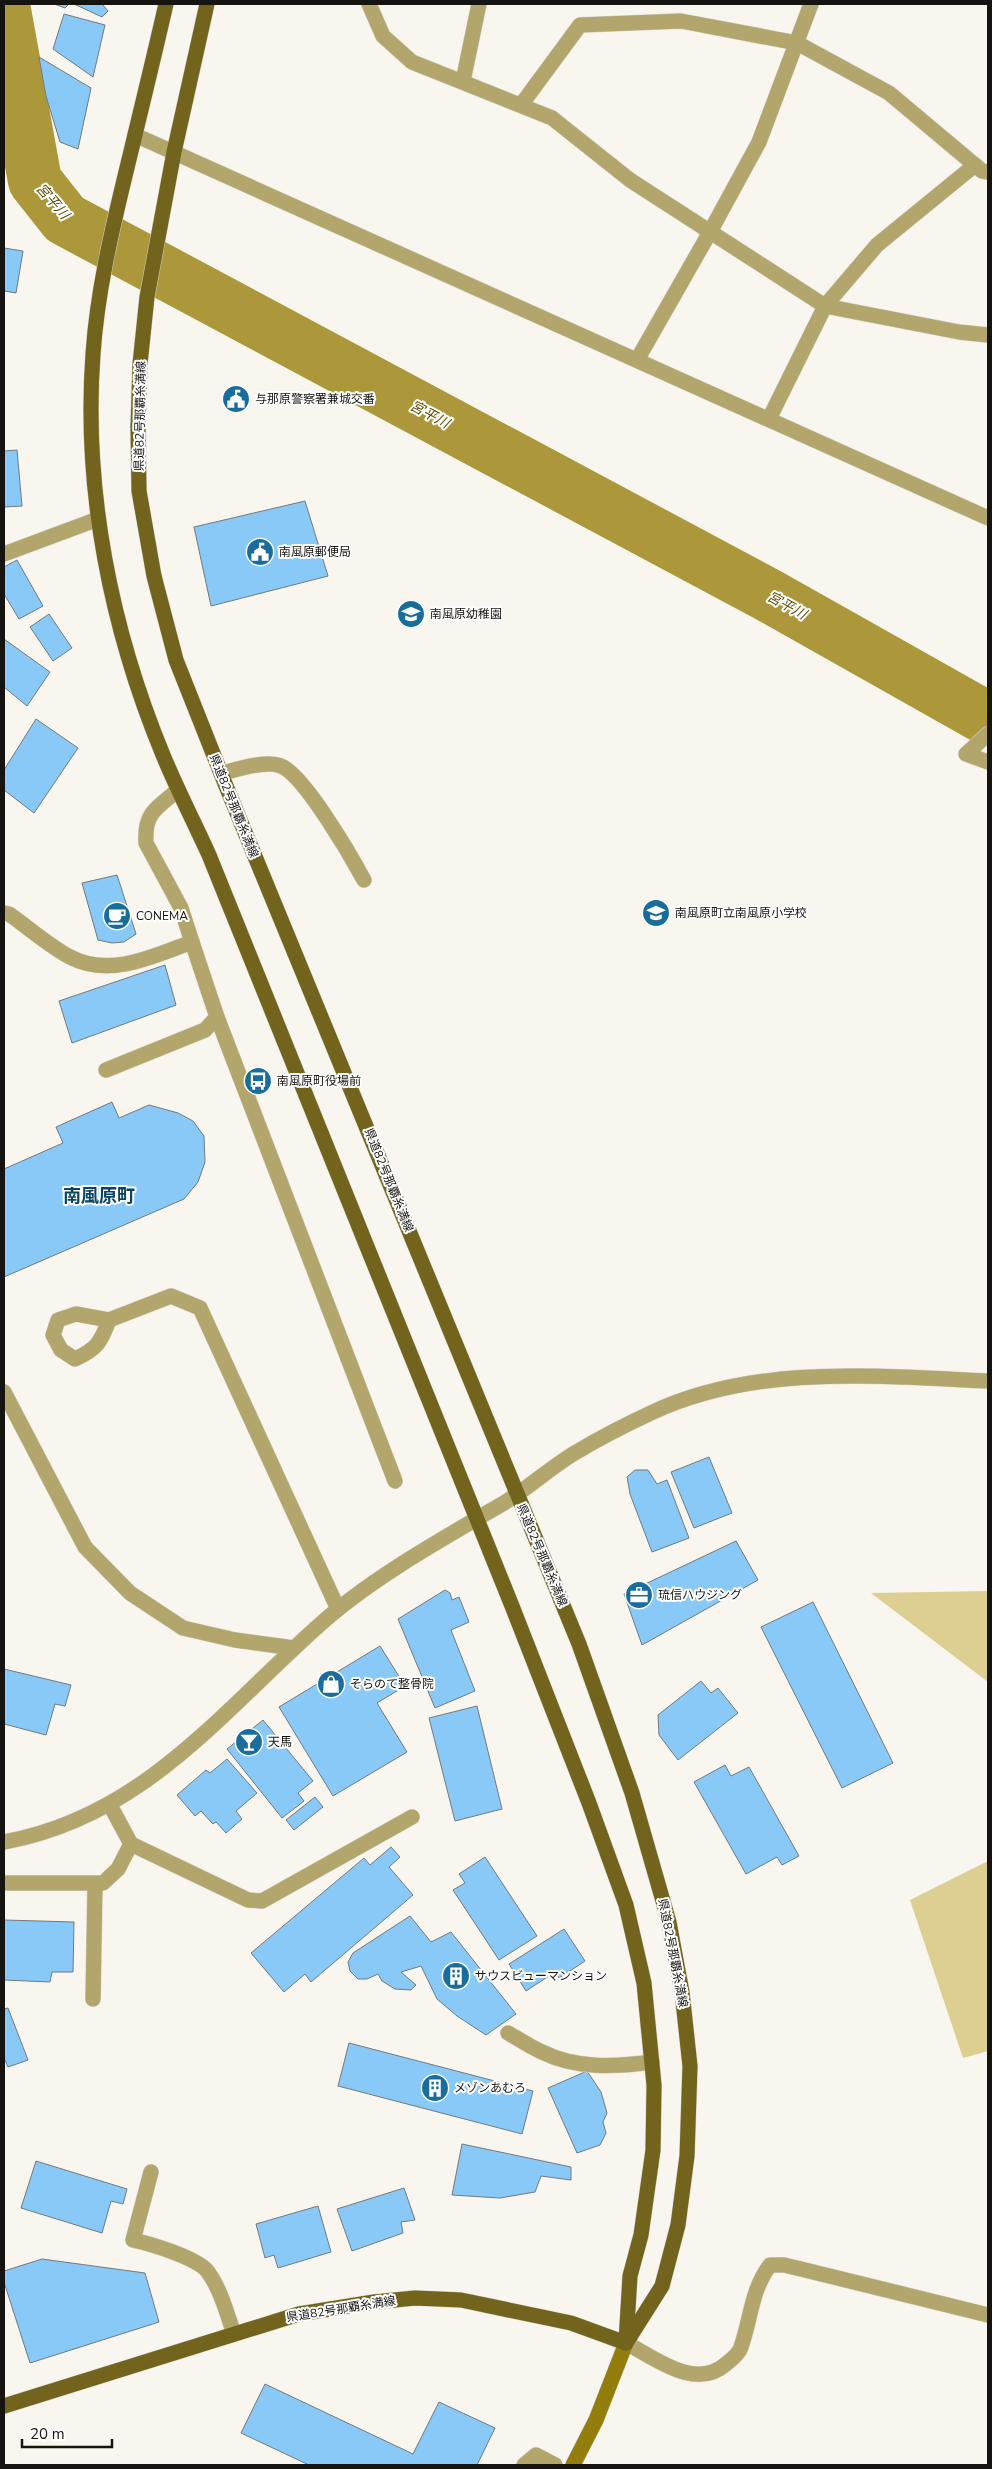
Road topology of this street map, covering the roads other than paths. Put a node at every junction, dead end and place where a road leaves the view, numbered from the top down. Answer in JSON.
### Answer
{"nodes":[{"id":1,"x":166,"y":4,"type":"edge"},
{"id":2,"x":207,"y":4,"type":"edge"},
{"id":3,"x":369,"y":4,"type":"edge"},
{"id":4,"x":479,"y":4,"type":"edge"},
{"id":5,"x":811,"y":4,"type":"edge"},
{"id":6,"x":797,"y":43,"type":"junction"},
{"id":7,"x":463,"y":81,"type":"junction"},
{"id":8,"x":521,"y":105,"type":"junction"},
{"id":9,"x":135,"y":135,"type":"junction"},
{"id":10,"x":174,"y":152,"type":"junction"},
{"id":11,"x":982,"y":169,"type":"edge"},
{"id":12,"x":710,"y":232,"type":"junction"},
{"id":13,"x":825,"y":306,"type":"junction"},
{"id":14,"x":988,"y":335,"type":"edge"},
{"id":15,"x":637,"y":360,"type":"junction"},
{"id":16,"x":769,"y":419,"type":"junction"},
{"id":17,"x":988,"y":518,"type":"edge"},
{"id":18,"x":98,"y":519,"type":"junction"},
{"id":19,"x":4,"y":554,"type":"edge"},
{"id":20,"x":988,"y":734,"type":"edge"},
{"id":21,"x":988,"y":762,"type":"edge"},
{"id":22,"x":221,"y":774,"type":"junction"},
{"id":23,"x":178,"y":790,"type":"junction"},
{"id":24,"x":364,"y":880,"type":"dead end"},
{"id":25,"x":4,"y":913,"type":"edge"},
{"id":26,"x":192,"y":942,"type":"junction"},
{"id":27,"x":217,"y":1017,"type":"junction"},
{"id":28,"x":106,"y":1070,"type":"dead end"},
{"id":29,"x":109,"y":1320,"type":"dead end"},
{"id":30,"x":988,"y":1381,"type":"edge"},
{"id":31,"x":4,"y":1392,"type":"edge"},
{"id":32,"x":395,"y":1480,"type":"dead end"},
{"id":33,"x":517,"y":1495,"type":"junction"},
{"id":34,"x":476,"y":1519,"type":"junction"},
{"id":35,"x":338,"y":1609,"type":"junction"},
{"id":36,"x":294,"y":1648,"type":"junction"},
{"id":37,"x":110,"y":1805,"type":"junction"},
{"id":38,"x":412,"y":1817,"type":"dead end"},
{"id":39,"x":4,"y":1842,"type":"edge"},
{"id":40,"x":131,"y":1844,"type":"junction"},
{"id":41,"x":4,"y":1883,"type":"edge"},
{"id":42,"x":95,"y":1885,"type":"junction"},
{"id":43,"x":93,"y":1998,"type":"dead end"},
{"id":44,"x":508,"y":2033,"type":"dead end"},
{"id":45,"x":652,"y":2062,"type":"junction"},
{"id":46,"x":151,"y":2172,"type":"dead end"},
{"id":47,"x":988,"y":2315,"type":"edge"},
{"id":48,"x":234,"y":2334,"type":"junction"},
{"id":49,"x":626,"y":2343,"type":"junction"},
{"id":50,"x":4,"y":2406,"type":"edge"},
{"id":51,"x":524,"y":2465,"type":"edge"},
{"id":52,"x":555,"y":2465,"type":"edge"},
{"id":53,"x":573,"y":2465,"type":"edge"}],
"edges":[{"from":1,"to":9,"type":"main road"},
{"from":2,"to":10,"type":"main road","name":"県道82号那覇糸満線"},
{"from":3,"to":7,"type":"street"},
{"from":4,"to":7,"type":"street"},
{"from":5,"to":6,"type":"street"},
{"from":6,"to":8,"type":"street"},
{"from":6,"to":11,"type":"street"},
{"from":6,"to":12,"type":"street"},
{"from":7,"to":8,"type":"street"},
{"from":8,"to":12,"type":"street"},
{"from":9,"to":10,"type":"street"},
{"from":9,"to":18,"type":"main road"},
{"from":10,"to":15,"type":"street"},
{"from":10,"to":22,"type":"main road","name":"県道82号那覇糸満線"},
{"from":11,"to":13,"type":"street"},
{"from":12,"to":13,"type":"street"},
{"from":12,"to":15,"type":"street"},
{"from":13,"to":14,"type":"street"},
{"from":13,"to":16,"type":"street"},
{"from":15,"to":16,"type":"street"},
{"from":16,"to":17,"type":"street"},
{"from":18,"to":19,"type":"street"},
{"from":18,"to":23,"type":"main road"},
{"from":20,"to":21,"type":"street"},
{"from":22,"to":24,"type":"street"},
{"from":22,"to":33,"type":"main road","name":"県道82号那覇糸満線"},
{"from":23,"to":26,"type":"street"},
{"from":23,"to":34,"type":"main road"},
{"from":25,"to":26,"type":"street"},
{"from":26,"to":27,"type":"street"},
{"from":27,"to":28,"type":"street"},
{"from":27,"to":32,"type":"street"},
{"from":29,"to":35,"type":"street"},
{"from":30,"to":33,"type":"street"},
{"from":31,"to":36,"type":"street"},
{"from":33,"to":34,"type":"street"},
{"from":33,"to":49,"type":"main road","name":"県道82号那覇糸満線"},
{"from":34,"to":35,"type":"street"},
{"from":34,"to":45,"type":"main road"},
{"from":35,"to":36,"type":"street"},
{"from":36,"to":37,"type":"street"},
{"from":37,"to":39,"type":"street"},
{"from":37,"to":40,"type":"street"},
{"from":38,"to":40,"type":"street"},
{"from":40,"to":42,"type":"street"},
{"from":41,"to":42,"type":"street"},
{"from":42,"to":43,"type":"street"},
{"from":44,"to":45,"type":"street"},
{"from":45,"to":49,"type":"main road"},
{"from":46,"to":48,"type":"street"},
{"from":47,"to":49,"type":"street"},
{"from":48,"to":49,"type":"main road","name":"県道82号那覇糸満線"},
{"from":48,"to":50,"type":"main road","name":"県道82号那覇糸満線"},
{"from":49,"to":53,"type":"main road"},
{"from":51,"to":52,"type":"street"}]}
